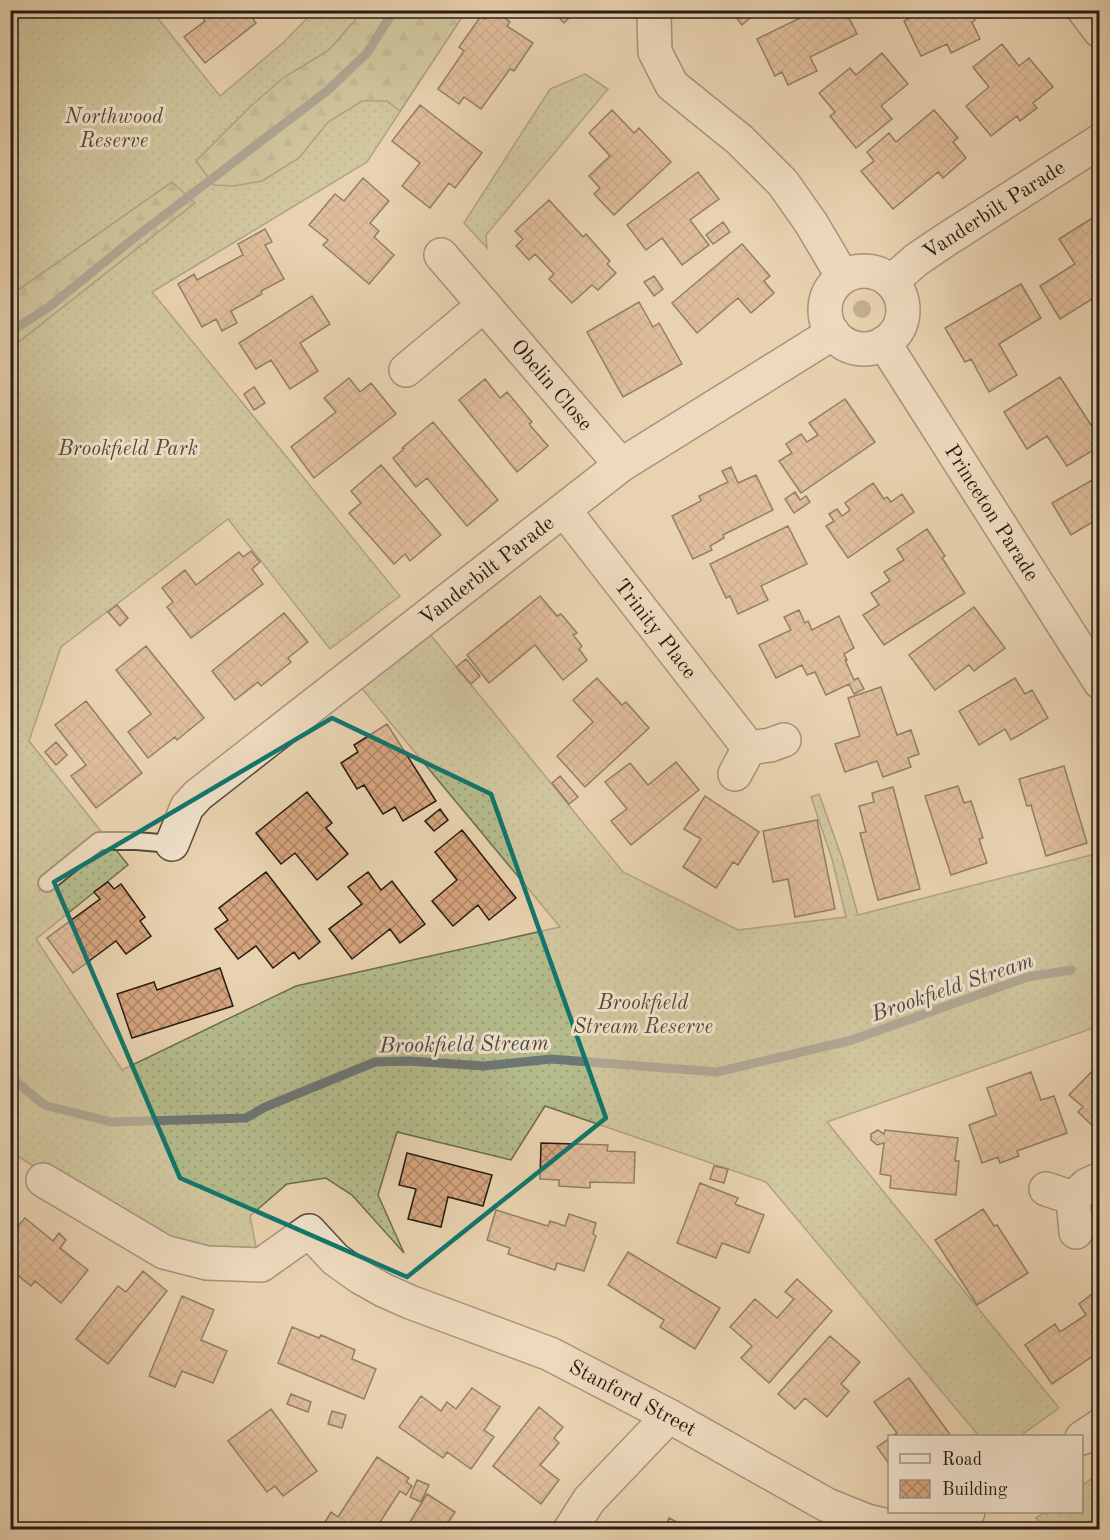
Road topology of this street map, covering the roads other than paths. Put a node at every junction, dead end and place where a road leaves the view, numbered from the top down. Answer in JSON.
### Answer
{"nodes":[{"id":1,"x":656,"y":10,"type":"edge"},
{"id":2,"x":1084,"y":10,"type":"edge"},
{"id":3,"x":1100,"y":32,"type":"edge"},
{"id":4,"x":1100,"y":141,"type":"edge"},
{"id":5,"x":441,"y":255,"type":"dead end"},
{"id":6,"x":843,"y":277,"type":"junction"},
{"id":7,"x":891,"y":282,"type":"junction"},
{"id":8,"x":484,"y":305,"type":"junction"},
{"id":9,"x":833,"y":333,"type":"junction"},
{"id":10,"x":884,"y":343,"type":"junction"},
{"id":11,"x":406,"y":370,"type":"dead end"},
{"id":12,"x":621,"y":465,"type":"junction"},
{"id":13,"x":564,"y":510,"type":"junction"},
{"id":14,"x":1100,"y":682,"type":"edge"},
{"id":15,"x":784,"y":740,"type":"dead end"},
{"id":16,"x":172,"y":844,"type":"joint"},
{"id":17,"x":47,"y":883,"type":"dead end"},
{"id":18,"x":1100,"y":1179,"type":"edge"},
{"id":19,"x":43,"y":1180,"type":"dead end"},
{"id":20,"x":1076,"y":1232,"type":"dead end"},
{"id":21,"x":669,"y":1416,"type":"junction"},
{"id":22,"x":1100,"y":1426,"type":"edge"},
{"id":23,"x":1083,"y":1437,"type":"edge"},
{"id":24,"x":965,"y":1513,"type":"edge"},
{"id":25,"x":889,"y":1528,"type":"edge"},
{"id":26,"x":570,"y":1530,"type":"edge"}],
"edges":[{"from":1,"to":6,"type":"street"},
{"from":2,"to":3,"type":"street"},
{"from":4,"to":7,"type":"street","name":"Vanderbilt Parade"},
{"from":5,"to":8,"type":"street","name":"Obelin Close"},
{"from":6,"to":7,"type":"street"},
{"from":6,"to":9,"type":"street"},
{"from":7,"to":10,"type":"street"},
{"from":8,"to":11,"type":"street"},
{"from":8,"to":12,"type":"street","name":"Obelin Close"},
{"from":9,"to":10,"type":"street"},
{"from":9,"to":12,"type":"street","name":"Vanderbilt Parade"},
{"from":10,"to":14,"type":"street","name":"Princeton Parade"},
{"from":12,"to":13,"type":"street","name":"Vanderbilt Parade"},
{"from":13,"to":15,"type":"street","name":"Trinity Place"},
{"from":13,"to":16,"type":"street","name":"Vanderbilt Parade"},
{"from":16,"to":17,"type":"lane"},
{"from":18,"to":20,"type":"street"},
{"from":19,"to":21,"type":"street","name":"Stanford Street"},
{"from":21,"to":25,"type":"street","name":"Stanford Street"},
{"from":21,"to":26,"type":"street"},
{"from":22,"to":23,"type":"street"},
{"from":24,"to":25,"type":"street","name":"Stanford Street"}]}
